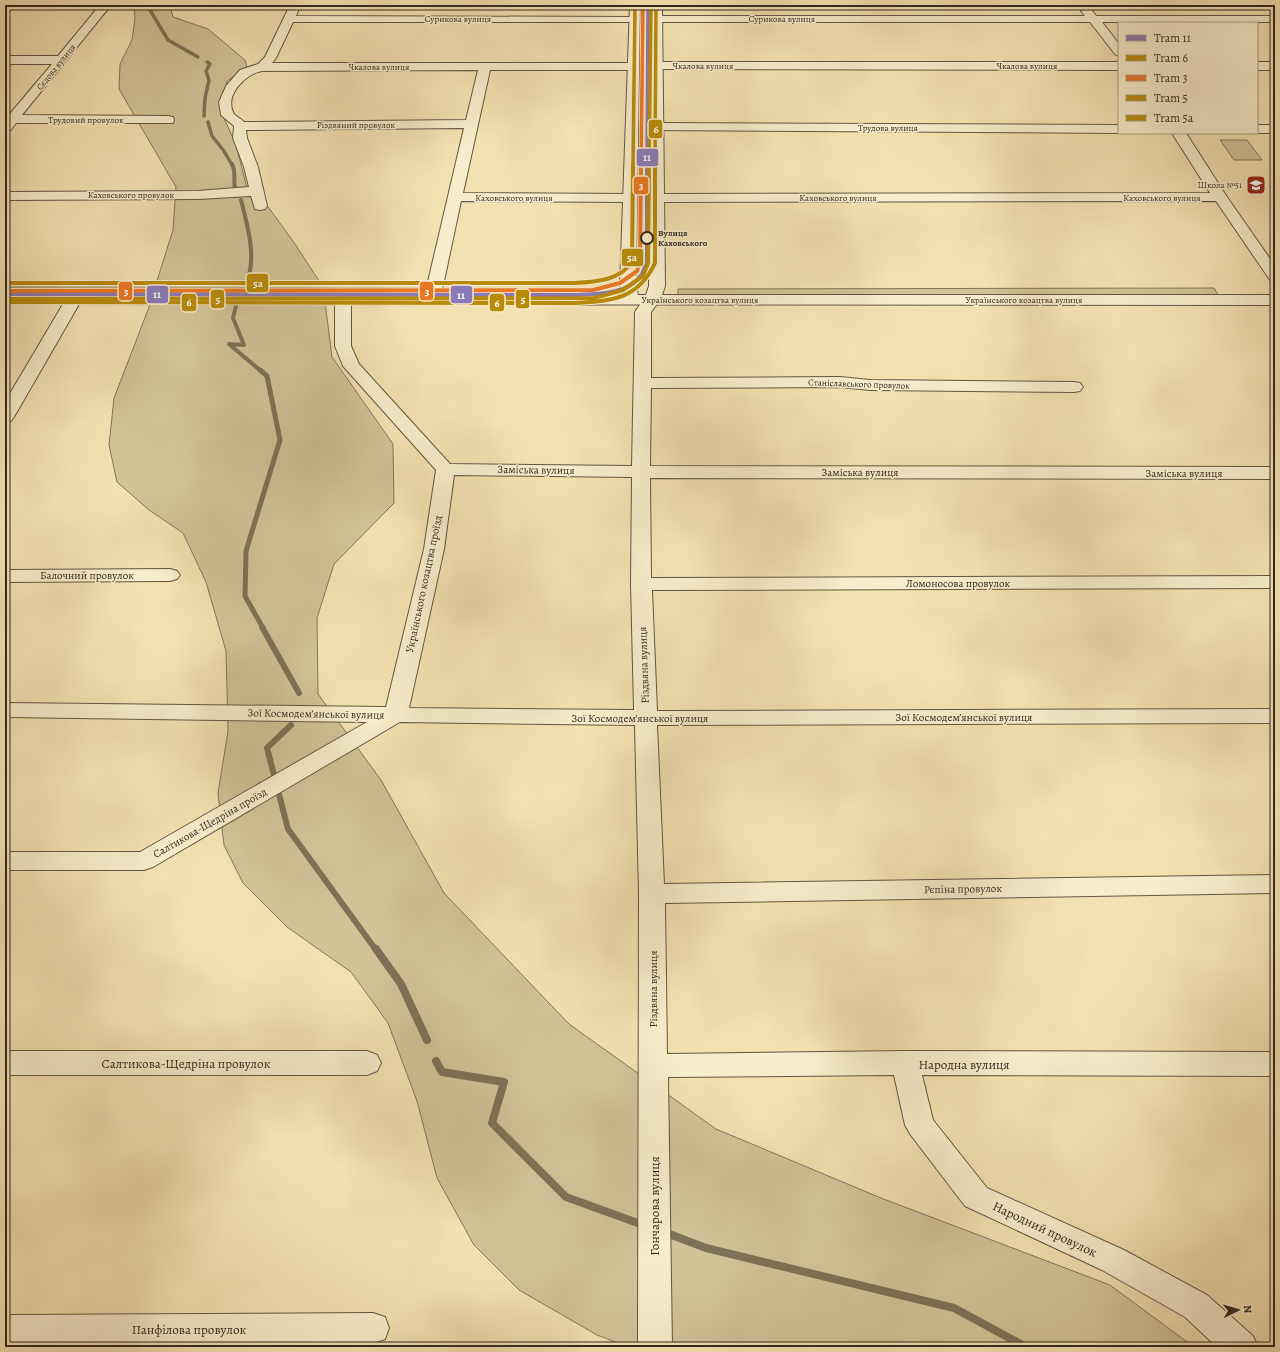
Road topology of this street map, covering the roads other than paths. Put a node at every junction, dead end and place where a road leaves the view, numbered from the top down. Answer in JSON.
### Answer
{"nodes":[{"id":1,"x":106,"y":5,"type":"edge"},
{"id":2,"x":296,"y":5,"type":"edge"},
{"id":3,"x":635,"y":5,"type":"edge"},
{"id":4,"x":657,"y":5,"type":"edge"},
{"id":5,"x":1083,"y":5,"type":"edge"},
{"id":6,"x":288,"y":19,"type":"junction"},
{"id":7,"x":646,"y":19,"type":"junction"},
{"id":8,"x":1093,"y":19,"type":"junction"},
{"id":9,"x":1275,"y":19,"type":"edge"},
{"id":10,"x":1118,"y":51,"type":"edge"},
{"id":11,"x":5,"y":60,"type":"edge"},
{"id":12,"x":61,"y":60,"type":"junction"},
{"id":13,"x":485,"y":66,"type":"junction"},
{"id":14,"x":633,"y":66,"type":"junction"},
{"id":15,"x":657,"y":66,"type":"junction"},
{"id":16,"x":1118,"y":66,"type":"edge"},
{"id":17,"x":1258,"y":66,"type":"edge"},
{"id":18,"x":1275,"y":66,"type":"edge"},
{"id":19,"x":262,"y":67,"type":"junction"},
{"id":20,"x":168,"y":120,"type":"dead end"},
{"id":21,"x":8,"y":122,"type":"edge"},
{"id":22,"x":472,"y":124,"type":"junction"},
{"id":23,"x":240,"y":126,"type":"junction"},
{"id":24,"x":657,"y":127,"type":"junction"},
{"id":25,"x":1118,"y":129,"type":"edge"},
{"id":26,"x":1258,"y":129,"type":"edge"},
{"id":27,"x":1275,"y":129,"type":"edge"},
{"id":28,"x":1180,"y":134,"type":"edge"},
{"id":29,"x":257,"y":192,"type":"junction"},
{"id":30,"x":5,"y":196,"type":"edge"},
{"id":31,"x":455,"y":198,"type":"junction"},
{"id":32,"x":630,"y":198,"type":"junction"},
{"id":33,"x":657,"y":198,"type":"junction"},
{"id":34,"x":1220,"y":198,"type":"junction"},
{"id":35,"x":260,"y":206,"type":"dead end"},
{"id":36,"x":1275,"y":277,"type":"edge"},
{"id":37,"x":5,"y":285,"type":"edge"},
{"id":38,"x":435,"y":286,"type":"junction"},
{"id":39,"x":1271,"y":296,"type":"edge"},
{"id":40,"x":642,"y":297,"type":"junction"},
{"id":41,"x":5,"y":299,"type":"edge"},
{"id":42,"x":74,"y":299,"type":"junction"},
{"id":43,"x":343,"y":300,"type":"junction"},
{"id":44,"x":643,"y":382,"type":"junction"},
{"id":45,"x":1074,"y":387,"type":"dead end"},
{"id":46,"x":5,"y":417,"type":"edge"},
{"id":47,"x":445,"y":469,"type":"junction"},
{"id":48,"x":641,"y":472,"type":"junction"},
{"id":49,"x":1275,"y":473,"type":"edge"},
{"id":50,"x":170,"y":575,"type":"dead end"},
{"id":51,"x":5,"y":576,"type":"edge"},
{"id":52,"x":1275,"y":582,"type":"edge"},
{"id":53,"x":641,"y":584,"type":"junction"},
{"id":54,"x":5,"y":710,"type":"edge"},
{"id":55,"x":396,"y":714,"type":"junction"},
{"id":56,"x":1275,"y":716,"type":"edge"},
{"id":57,"x":646,"y":718,"type":"junction"},
{"id":58,"x":5,"y":861,"type":"edge"},
{"id":59,"x":1275,"y":884,"type":"edge"},
{"id":60,"x":652,"y":894,"type":"junction"},
{"id":61,"x":367,"y":1063,"type":"dead end"},
{"id":62,"x":5,"y":1064,"type":"edge"},
{"id":63,"x":905,"y":1064,"type":"junction"},
{"id":64,"x":1275,"y":1064,"type":"edge"},
{"id":65,"x":653,"y":1066,"type":"junction"},
{"id":66,"x":373,"y":1328,"type":"dead end"},
{"id":67,"x":5,"y":1330,"type":"edge"},
{"id":68,"x":655,"y":1347,"type":"edge"},
{"id":69,"x":1241,"y":1347,"type":"edge"}],
"edges":[{"from":1,"to":12,"type":"street","name":"Сєдова вулиця"},
{"from":2,"to":6,"type":"street"},
{"from":3,"to":7,"type":"street","name":"Різдвяна вулиця"},
{"from":4,"to":7,"type":"street","name":"Різдвяна вулиця"},
{"from":5,"to":8,"type":"street"},
{"from":6,"to":7,"type":"street","name":"Сурикова вулиця"},
{"from":6,"to":19,"type":"street"},
{"from":7,"to":8,"type":"street","name":"Сурикова вулиця"},
{"from":7,"to":14,"type":"street","name":"Різдвяна вулиця"},
{"from":7,"to":15,"type":"street","name":"Різдвяна вулиця"},
{"from":8,"to":9,"type":"street","name":"Сурикова вулиця"},
{"from":8,"to":10,"type":"street"},
{"from":11,"to":12,"type":"street"},
{"from":12,"to":21,"type":"street","name":"Сєдова вулиця"},
{"from":13,"to":14,"type":"street","name":"Чкалова вулиця"},
{"from":13,"to":19,"type":"street","name":"Чкалова вулиця"},
{"from":13,"to":22,"type":"street"},
{"from":14,"to":15,"type":"street","name":"Чкалова вулиця"},
{"from":14,"to":32,"type":"street","name":"Різдвяна вулиця"},
{"from":15,"to":16,"type":"street","name":"Чкалова вулиця"},
{"from":15,"to":24,"type":"street","name":"Різдвяна вулиця"},
{"from":17,"to":18,"type":"street"},
{"from":19,"to":23,"type":"street","name":"Чкалова вулиця"},
{"from":20,"to":21,"type":"street","name":"Трудовий провулок"},
{"from":22,"to":23,"type":"street","name":"Різдвяний провулок"},
{"from":22,"to":31,"type":"street"},
{"from":23,"to":29,"type":"street"},
{"from":24,"to":25,"type":"street","name":"Трудова вулиця"},
{"from":24,"to":33,"type":"street","name":"Різдвяна вулиця"},
{"from":26,"to":27,"type":"street"},
{"from":28,"to":34,"type":"street"},
{"from":29,"to":30,"type":"street","name":"Каховського провулок"},
{"from":29,"to":35,"type":"street"},
{"from":31,"to":32,"type":"street","name":"Каховського вулиця"},
{"from":31,"to":38,"type":"street"},
{"from":32,"to":33,"type":"street","name":"Каховського вулиця"},
{"from":32,"to":40,"type":"street","name":"Різдвяна вулиця"},
{"from":33,"to":34,"type":"street","name":"Каховського вулиця"},
{"from":33,"to":40,"type":"street","name":"Різдвяна вулиця"},
{"from":34,"to":36,"type":"street"},
{"from":37,"to":38,"type":"street","name":"Українського козацтва вулиця"},
{"from":38,"to":40,"type":"street","name":"Українського козацтва вулиця"},
{"from":39,"to":40,"type":"street","name":"Українського козацтва вулиця"},
{"from":40,"to":43,"type":"street","name":"Українського козацтва вулиця"},
{"from":40,"to":44,"type":"street","name":"Різдвяна вулиця"},
{"from":41,"to":42,"type":"street","name":"Українського козацтва вулиця"},
{"from":42,"to":43,"type":"street","name":"Українського козацтва вулиця"},
{"from":42,"to":46,"type":"street"},
{"from":43,"to":47,"type":"street"},
{"from":44,"to":45,"type":"street","name":"Станіславського провулок"},
{"from":44,"to":48,"type":"street","name":"Різдвяна вулиця"},
{"from":47,"to":48,"type":"street","name":"Заміська вулиця"},
{"from":47,"to":55,"type":"street","name":"Українського козацтва проїзд"},
{"from":48,"to":49,"type":"street","name":"Заміська вулиця"},
{"from":48,"to":53,"type":"street","name":"Різдвяна вулиця"},
{"from":50,"to":51,"type":"street","name":"Балочний провулок"},
{"from":52,"to":53,"type":"street","name":"Ломоносова провулок"},
{"from":53,"to":57,"type":"street","name":"Різдвяна вулиця"},
{"from":54,"to":55,"type":"street","name":"Зої Космодем’янської вулиця"},
{"from":55,"to":57,"type":"street","name":"Зої Космодем’янської вулиця"},
{"from":55,"to":58,"type":"street","name":"Салтикова-Щедріна проїзд"},
{"from":56,"to":57,"type":"street","name":"Зої Космодем’янської вулиця"},
{"from":57,"to":60,"type":"street","name":"Різдвяна вулиця"},
{"from":59,"to":60,"type":"street","name":"Рєпіна провулок"},
{"from":60,"to":65,"type":"street","name":"Різдвяна вулиця"},
{"from":61,"to":62,"type":"street","name":"Салтикова-Щедріна провулок"},
{"from":63,"to":64,"type":"street","name":"Народна вулиця"},
{"from":63,"to":65,"type":"street","name":"Народна вулиця"},
{"from":63,"to":69,"type":"street","name":"Народний провулок"},
{"from":65,"to":68,"type":"street","name":"Гончарова вулиця"},
{"from":66,"to":67,"type":"street","name":"Панфілова провулок"}]}
